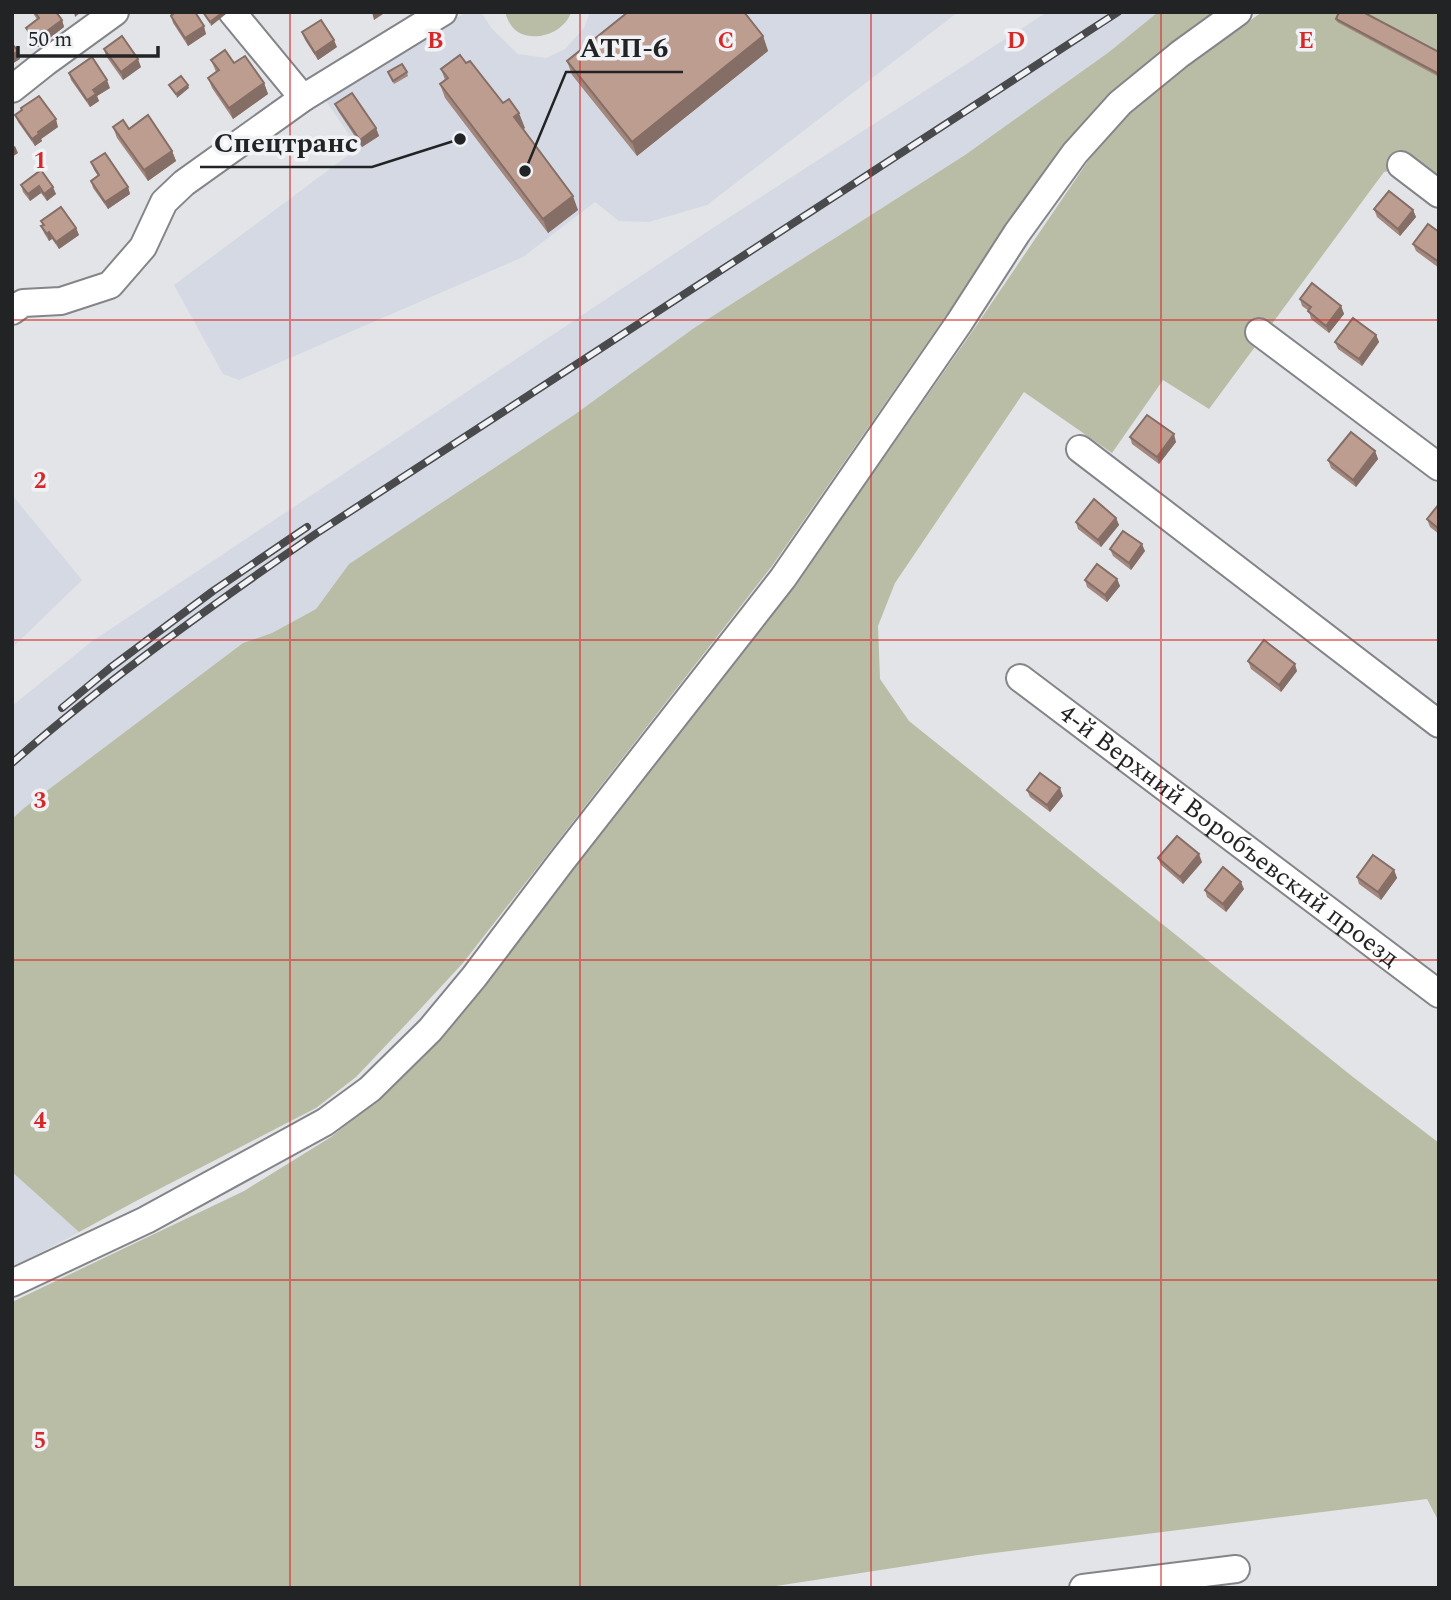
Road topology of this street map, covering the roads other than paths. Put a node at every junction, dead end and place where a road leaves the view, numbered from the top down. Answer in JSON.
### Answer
{"nodes":[{"id":1,"x":116,"y":12,"type":"edge"},
{"id":2,"x":232,"y":12,"type":"edge"},
{"id":3,"x":443,"y":12,"type":"edge"},
{"id":4,"x":1238,"y":12,"type":"edge"},
{"id":5,"x":12,"y":89,"type":"edge"},
{"id":6,"x":303,"y":97,"type":"junction"},
{"id":7,"x":1401,"y":165,"type":"dead end"},
{"id":8,"x":1439,"y":194,"type":"edge"},
{"id":9,"x":12,"y":311,"type":"edge"},
{"id":10,"x":1259,"y":332,"type":"dead end"},
{"id":11,"x":1080,"y":449,"type":"dead end"},
{"id":12,"x":1439,"y":467,"type":"edge"},
{"id":13,"x":1020,"y":678,"type":"dead end"},
{"id":14,"x":1439,"y":724,"type":"edge"},
{"id":15,"x":1439,"y":994,"type":"edge"},
{"id":16,"x":12,"y":1283,"type":"edge"},
{"id":17,"x":1236,"y":1569,"type":"dead end"},
{"id":18,"x":1083,"y":1588,"type":"edge"}],
"edges":[{"from":1,"to":5,"type":"street"},
{"from":2,"to":6,"type":"street"},
{"from":3,"to":6,"type":"street"},
{"from":4,"to":16,"type":"street"},
{"from":6,"to":9,"type":"street"},
{"from":7,"to":8,"type":"street"},
{"from":10,"to":12,"type":"street"},
{"from":11,"to":14,"type":"street"},
{"from":13,"to":15,"type":"street","name":"4-й Верхний Воробъевский проезд"},
{"from":17,"to":18,"type":"street"}]}
